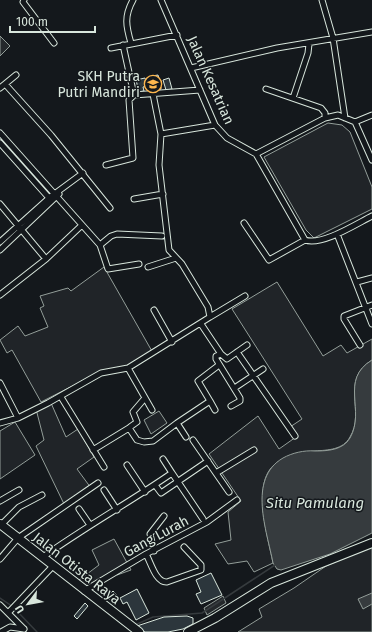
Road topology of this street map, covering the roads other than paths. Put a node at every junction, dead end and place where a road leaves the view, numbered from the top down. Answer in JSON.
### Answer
{"nodes":[{"id":1,"x":24,"y":0,"type":"edge"},
{"id":2,"x":133,"y":0,"type":"edge"},
{"id":3,"x":161,"y":0,"type":"edge"},
{"id":4,"x":322,"y":0,"type":"edge"},
{"id":5,"x":372,"y":32,"type":"edge"},
{"id":6,"x":177,"y":35,"type":"junction"},
{"id":7,"x":333,"y":38,"type":"junction"},
{"id":8,"x":54,"y":43,"type":"dead end"},
{"id":9,"x":131,"y":43,"type":"junction"},
{"id":10,"x":309,"y":44,"type":"junction"},
{"id":11,"x":123,"y":45,"type":"junction"},
{"id":12,"x":111,"y":48,"type":"dead end"},
{"id":13,"x":191,"y":68,"type":"junction"},
{"id":14,"x":16,"y":75,"type":"dead end"},
{"id":15,"x":6,"y":84,"type":"junction"},
{"id":16,"x":0,"y":88,"type":"edge"},
{"id":17,"x":266,"y":89,"type":"dead end"},
{"id":18,"x":200,"y":90,"type":"junction"},
{"id":19,"x":153,"y":94,"type":"junction"},
{"id":20,"x":134,"y":95,"type":"junction"},
{"id":21,"x":293,"y":98,"type":"junction"},
{"id":22,"x":372,"y":115,"type":"edge"},
{"id":23,"x":325,"y":118,"type":"junction"},
{"id":24,"x":345,"y":118,"type":"junction"},
{"id":25,"x":355,"y":122,"type":"junction"},
{"id":26,"x":215,"y":125,"type":"junction"},
{"id":27,"x":0,"y":133,"type":"edge"},
{"id":28,"x":161,"y":134,"type":"junction"},
{"id":29,"x":0,"y":144,"type":"edge"},
{"id":30,"x":256,"y":154,"type":"junction"},
{"id":31,"x":372,"y":160,"type":"edge"},
{"id":32,"x":106,"y":165,"type":"dead end"},
{"id":33,"x":83,"y":173,"type":"junction"},
{"id":34,"x":163,"y":194,"type":"junction"},
{"id":35,"x":56,"y":195,"type":"junction"},
{"id":36,"x":134,"y":199,"type":"dead end"},
{"id":37,"x":50,"y":200,"type":"junction"},
{"id":38,"x":0,"y":204,"type":"edge"},
{"id":39,"x":110,"y":208,"type":"dead end"},
{"id":40,"x":372,"y":216,"type":"edge"},
{"id":41,"x":244,"y":223,"type":"dead end"},
{"id":42,"x":18,"y":224,"type":"junction"},
{"id":43,"x":82,"y":225,"type":"junction"},
{"id":44,"x":22,"y":229,"type":"junction"},
{"id":45,"x":337,"y":234,"type":"junction"},
{"id":46,"x":162,"y":236,"type":"dead end"},
{"id":47,"x":305,"y":240,"type":"junction"},
{"id":48,"x":0,"y":242,"type":"edge"},
{"id":49,"x":100,"y":245,"type":"junction"},
{"id":50,"x":0,"y":250,"type":"edge"},
{"id":51,"x":176,"y":258,"type":"junction"},
{"id":52,"x":46,"y":259,"type":"junction"},
{"id":53,"x":139,"y":264,"type":"dead end"},
{"id":54,"x":148,"y":266,"type":"dead end"},
{"id":55,"x":372,"y":278,"type":"edge"},
{"id":56,"x":357,"y":282,"type":"junction"},
{"id":57,"x":0,"y":295,"type":"edge"},
{"id":58,"x":246,"y":296,"type":"dead end"},
{"id":59,"x":372,"y":305,"type":"edge"},
{"id":60,"x":365,"y":307,"type":"junction"},
{"id":61,"x":154,"y":310,"type":"dead end"},
{"id":62,"x":210,"y":317,"type":"junction"},
{"id":63,"x":201,"y":324,"type":"junction"},
{"id":64,"x":372,"y":324,"type":"edge"},
{"id":65,"x":172,"y":342,"type":"junction"},
{"id":66,"x":247,"y":345,"type":"dead end"},
{"id":67,"x":360,"y":345,"type":"dead end"},
{"id":68,"x":237,"y":352,"type":"junction"},
{"id":69,"x":221,"y":354,"type":"junction"},
{"id":70,"x":219,"y":365,"type":"junction"},
{"id":71,"x":128,"y":368,"type":"junction"},
{"id":72,"x":263,"y":369,"type":"dead end"},
{"id":73,"x":252,"y":376,"type":"junction"},
{"id":74,"x":0,"y":383,"type":"edge"},
{"id":75,"x":236,"y":387,"type":"dead end"},
{"id":76,"x":61,"y":397,"type":"junction"},
{"id":77,"x":145,"y":398,"type":"junction"},
{"id":78,"x":210,"y":401,"type":"junction"},
{"id":79,"x":231,"y":406,"type":"dead end"},
{"id":80,"x":152,"y":410,"type":"dead end"},
{"id":81,"x":215,"y":410,"type":"dead end"},
{"id":82,"x":18,"y":418,"type":"junction"},
{"id":83,"x":177,"y":422,"type":"junction"},
{"id":84,"x":0,"y":423,"type":"edge"},
{"id":85,"x":130,"y":428,"type":"junction"},
{"id":86,"x":295,"y":436,"type":"dead end"},
{"id":87,"x":186,"y":437,"type":"dead end"},
{"id":88,"x":193,"y":440,"type":"dead end"},
{"id":89,"x":93,"y":450,"type":"junction"},
{"id":90,"x":254,"y":450,"type":"dead end"},
{"id":91,"x":163,"y":459,"type":"dead end"},
{"id":92,"x":208,"y":461,"type":"junction"},
{"id":93,"x":127,"y":465,"type":"dead end"},
{"id":94,"x":104,"y":467,"type":"dead end"},
{"id":95,"x":172,"y":473,"type":"junction"},
{"id":96,"x":216,"y":474,"type":"junction"},
{"id":97,"x":178,"y":482,"type":"junction"},
{"id":98,"x":98,"y":483,"type":"dead end"},
{"id":99,"x":155,"y":485,"type":"junction"},
{"id":100,"x":19,"y":490,"type":"dead end"},
{"id":101,"x":104,"y":490,"type":"dead end"},
{"id":102,"x":145,"y":492,"type":"junction"},
{"id":103,"x":229,"y":492,"type":"dead end"},
{"id":104,"x":42,"y":495,"type":"dead end"},
{"id":105,"x":237,"y":500,"type":"dead end"},
{"id":106,"x":0,"y":501,"type":"edge"},
{"id":107,"x":80,"y":509,"type":"dead end"},
{"id":108,"x":117,"y":510,"type":"junction"},
{"id":109,"x":164,"y":516,"type":"dead end"},
{"id":110,"x":203,"y":519,"type":"dead end"},
{"id":111,"x":1,"y":524,"type":"edge"},
{"id":112,"x":90,"y":525,"type":"junction"},
{"id":113,"x":18,"y":538,"type":"junction"},
{"id":114,"x":372,"y":543,"type":"edge"},
{"id":115,"x":184,"y":547,"type":"dead end"},
{"id":116,"x":154,"y":551,"type":"junction"},
{"id":117,"x":146,"y":554,"type":"junction"},
{"id":118,"x":43,"y":557,"type":"junction"},
{"id":119,"x":0,"y":559,"type":"edge"},
{"id":120,"x":54,"y":566,"type":"junction"},
{"id":121,"x":84,"y":590,"type":"junction"},
{"id":122,"x":0,"y":605,"type":"edge"},
{"id":123,"x":11,"y":610,"type":"junction"},
{"id":124,"x":138,"y":631,"type":"edge"},
{"id":125,"x":1,"y":632,"type":"edge"},
{"id":126,"x":188,"y":632,"type":"edge"}],
"edges":[{"from":1,"to":8,"type":"street"},
{"from":2,"to":9,"type":"street"},
{"from":3,"to":6,"type":"street","name":"Jalan Kesatrian"},
{"from":4,"to":7,"type":"street"},
{"from":5,"to":7,"type":"street"},
{"from":6,"to":9,"type":"street"},
{"from":6,"to":13,"type":"street","name":"Jalan Kesatrian"},
{"from":7,"to":10,"type":"street"},
{"from":7,"to":24,"type":"street"},
{"from":9,"to":11,"type":"street"},
{"from":10,"to":13,"type":"street"},
{"from":10,"to":21,"type":"street"},
{"from":11,"to":12,"type":"street"},
{"from":11,"to":20,"type":"street"},
{"from":13,"to":18,"type":"street","name":"Jalan Kesatrian"},
{"from":14,"to":15,"type":"street"},
{"from":15,"to":16,"type":"street"},
{"from":15,"to":33,"type":"street"},
{"from":17,"to":21,"type":"street"},
{"from":18,"to":19,"type":"street"},
{"from":18,"to":26,"type":"street","name":"Jalan Kesatrian"},
{"from":19,"to":20,"type":"street"},
{"from":19,"to":28,"type":"street"},
{"from":20,"to":32,"type":"street"},
{"from":21,"to":23,"type":"street"},
{"from":22,"to":25,"type":"street"},
{"from":23,"to":24,"type":"street"},
{"from":23,"to":30,"type":"street"},
{"from":24,"to":25,"type":"street"},
{"from":25,"to":31,"type":"street"},
{"from":26,"to":28,"type":"street"},
{"from":26,"to":30,"type":"street","name":"Jalan Kesatrian"},
{"from":27,"to":35,"type":"street"},
{"from":28,"to":34,"type":"street"},
{"from":29,"to":37,"type":"street"},
{"from":30,"to":47,"type":"street"},
{"from":33,"to":35,"type":"street"},
{"from":33,"to":39,"type":"street"},
{"from":34,"to":36,"type":"street"},
{"from":34,"to":51,"type":"street"},
{"from":35,"to":37,"type":"street"},
{"from":35,"to":43,"type":"street"},
{"from":37,"to":42,"type":"street"},
{"from":37,"to":44,"type":"street"},
{"from":38,"to":42,"type":"street"},
{"from":40,"to":45,"type":"street"},
{"from":41,"to":47,"type":"street"},
{"from":42,"to":44,"type":"street"},
{"from":42,"to":48,"type":"street"},
{"from":43,"to":49,"type":"street"},
{"from":43,"to":52,"type":"street"},
{"from":44,"to":50,"type":"street"},
{"from":44,"to":52,"type":"street"},
{"from":45,"to":47,"type":"street"},
{"from":45,"to":56,"type":"street"},
{"from":46,"to":49,"type":"street"},
{"from":49,"to":53,"type":"street"},
{"from":51,"to":54,"type":"street"},
{"from":51,"to":62,"type":"street"},
{"from":52,"to":57,"type":"street"},
{"from":55,"to":56,"type":"street"},
{"from":56,"to":60,"type":"street"},
{"from":58,"to":62,"type":"street"},
{"from":59,"to":60,"type":"street"},
{"from":60,"to":64,"type":"street"},
{"from":60,"to":67,"type":"street"},
{"from":61,"to":65,"type":"street"},
{"from":62,"to":63,"type":"street"},
{"from":63,"to":65,"type":"street"},
{"from":63,"to":69,"type":"street"},
{"from":65,"to":71,"type":"street"},
{"from":66,"to":68,"type":"street"},
{"from":68,"to":69,"type":"street"},
{"from":68,"to":73,"type":"street"},
{"from":69,"to":70,"type":"street"},
{"from":70,"to":78,"type":"street"},
{"from":70,"to":79,"type":"street"},
{"from":71,"to":76,"type":"street"},
{"from":71,"to":77,"type":"street"},
{"from":72,"to":73,"type":"street"},
{"from":73,"to":75,"type":"street"},
{"from":73,"to":86,"type":"street"},
{"from":74,"to":82,"type":"street"},
{"from":76,"to":82,"type":"street"},
{"from":76,"to":89,"type":"street"},
{"from":77,"to":80,"type":"street"},
{"from":77,"to":85,"type":"street"},
{"from":78,"to":81,"type":"street"},
{"from":78,"to":83,"type":"street"},
{"from":82,"to":84,"type":"street"},
{"from":83,"to":85,"type":"street"},
{"from":83,"to":87,"type":"street"},
{"from":85,"to":89,"type":"street"},
{"from":88,"to":92,"type":"street"},
{"from":89,"to":94,"type":"street"},
{"from":90,"to":96,"type":"street"},
{"from":91,"to":95,"type":"street"},
{"from":92,"to":96,"type":"street"},
{"from":92,"to":97,"type":"street"},
{"from":93,"to":102,"type":"street"},
{"from":95,"to":97,"type":"street"},
{"from":95,"to":99,"type":"street"},
{"from":96,"to":103,"type":"street"},
{"from":97,"to":99,"type":"street"},
{"from":97,"to":110,"type":"street"},
{"from":98,"to":113,"type":"street"},
{"from":99,"to":102,"type":"street"},
{"from":100,"to":106,"type":"street"},
{"from":101,"to":108,"type":"street"},
{"from":102,"to":108,"type":"street"},
{"from":104,"to":111,"type":"street"},
{"from":105,"to":116,"type":"street","name":"Gang Lurah"},
{"from":107,"to":112,"type":"street"},
{"from":108,"to":112,"type":"street"},
{"from":109,"to":116,"type":"street"},
{"from":111,"to":113,"type":"main road","name":"Jalan Otista Raya"},
{"from":112,"to":118,"type":"street"},
{"from":113,"to":118,"type":"main road","name":"Jalan Otista Raya"},
{"from":113,"to":119,"type":"street"},
{"from":114,"to":126,"type":"main road"},
{"from":115,"to":117,"type":"street"},
{"from":116,"to":117,"type":"street","name":"Gang Lurah"},
{"from":117,"to":121,"type":"street","name":"Gang Lurah"},
{"from":118,"to":120,"type":"main road","name":"Jalan Otista Raya"},
{"from":120,"to":121,"type":"main road","name":"Jalan Otista Raya"},
{"from":120,"to":123,"type":"street"},
{"from":121,"to":124,"type":"main road","name":"Jalan Otista Raya"},
{"from":122,"to":123,"type":"street"},
{"from":123,"to":125,"type":"street"}]}
